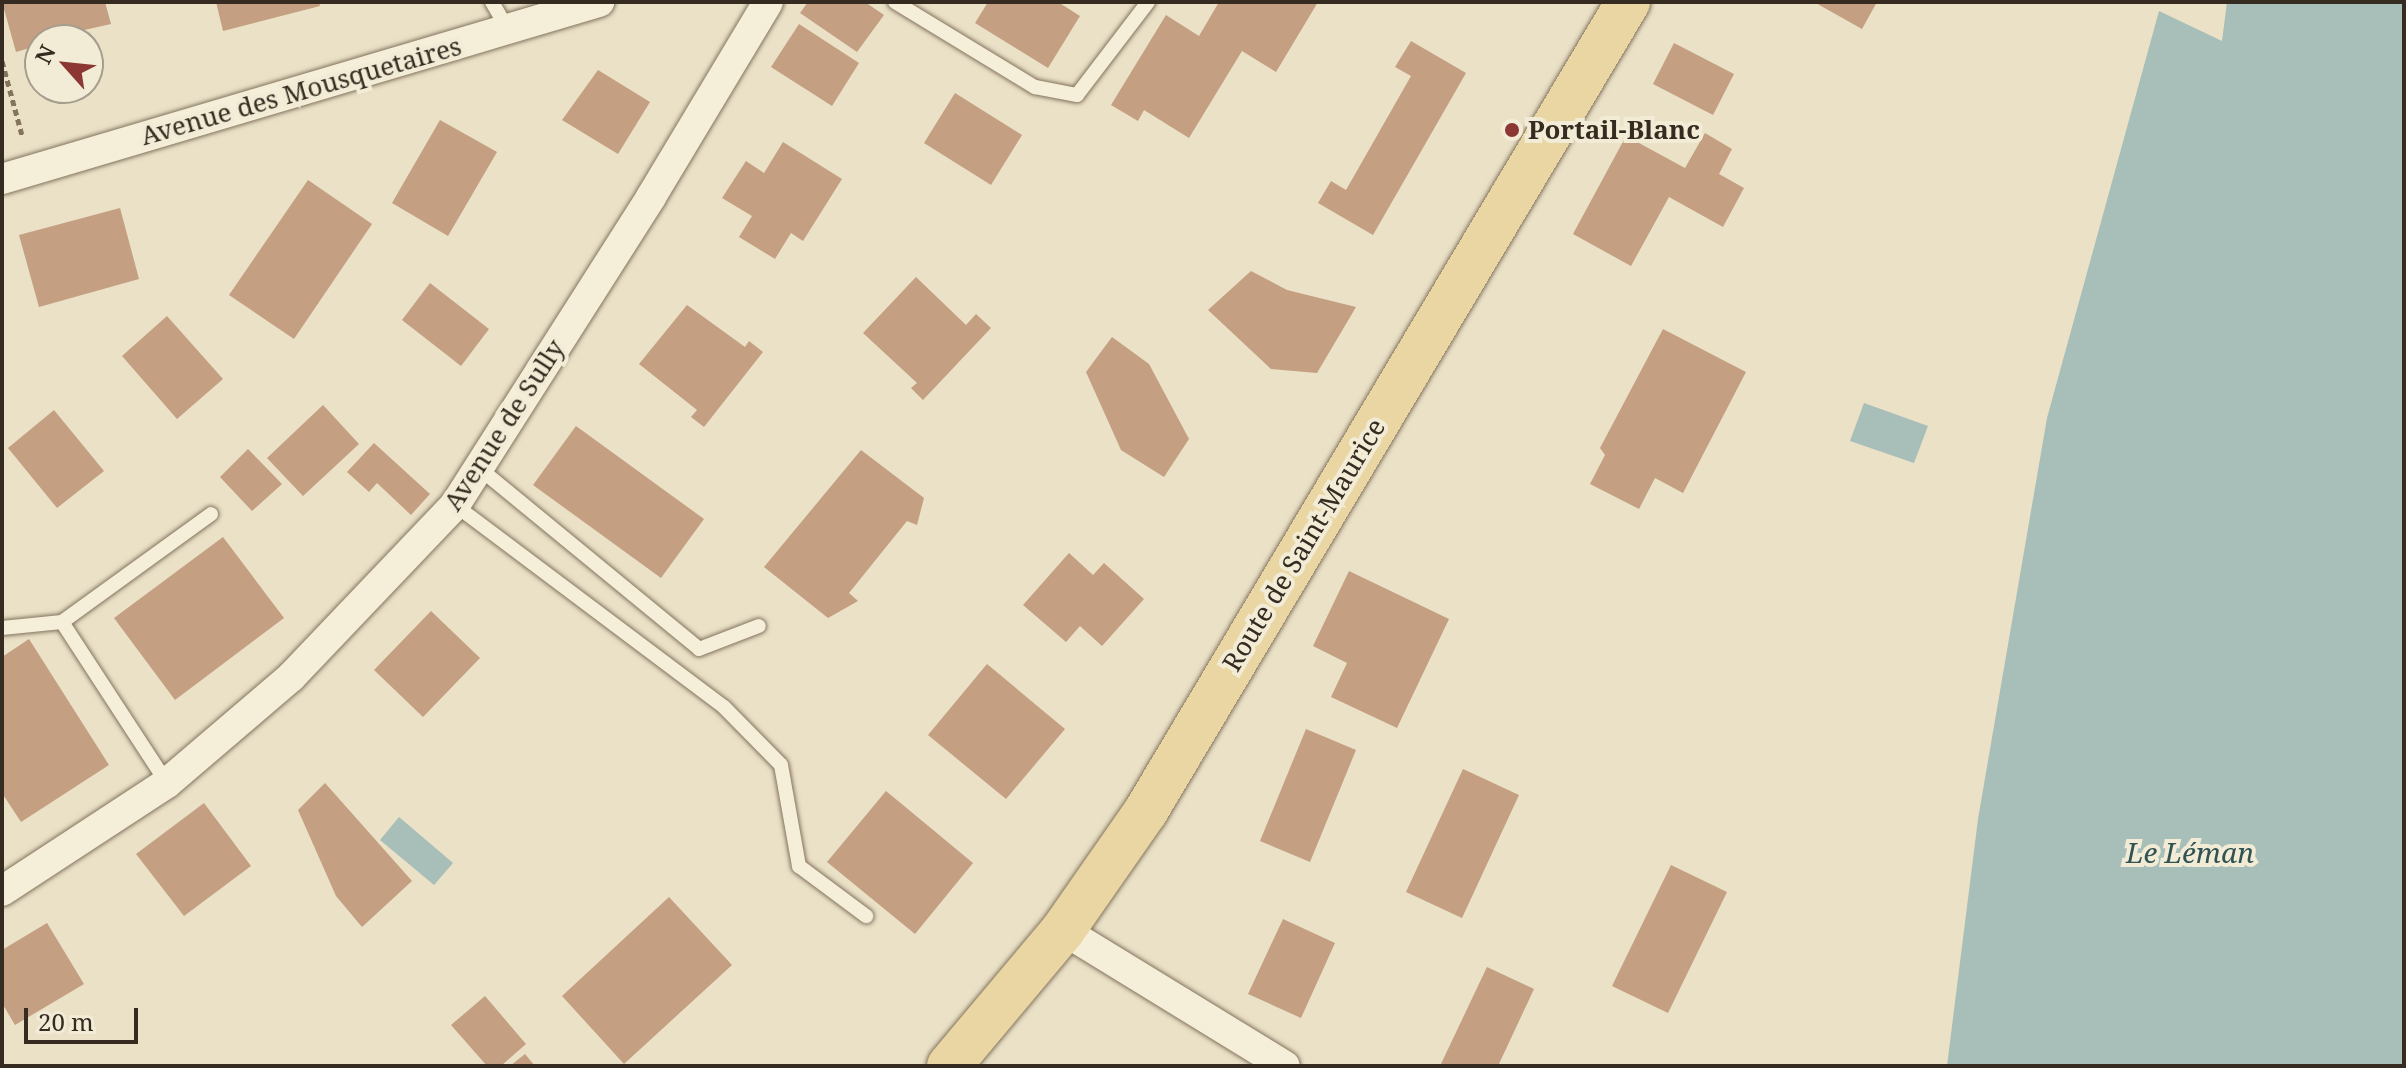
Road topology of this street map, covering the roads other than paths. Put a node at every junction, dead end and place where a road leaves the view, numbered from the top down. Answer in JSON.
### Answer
{"nodes":[{"id":1,"x":492,"y":2,"type":"edge"},
{"id":2,"x":599,"y":2,"type":"edge"},
{"id":3,"x":768,"y":2,"type":"edge"},
{"id":4,"x":895,"y":2,"type":"edge"},
{"id":5,"x":1148,"y":2,"type":"edge"},
{"id":6,"x":1628,"y":2,"type":"edge"},
{"id":7,"x":509,"y":30,"type":"junction"},
{"id":8,"x":2,"y":179,"type":"edge"},
{"id":9,"x":479,"y":468,"type":"junction"},
{"id":10,"x":455,"y":505,"type":"junction"},
{"id":11,"x":211,"y":514,"type":"dead end"},
{"id":12,"x":62,"y":622,"type":"junction"},
{"id":13,"x":759,"y":626,"type":"dead end"},
{"id":14,"x":2,"y":628,"type":"edge"},
{"id":15,"x":167,"y":783,"type":"junction"},
{"id":16,"x":2,"y":891,"type":"edge"},
{"id":17,"x":866,"y":916,"type":"dead end"},
{"id":18,"x":1063,"y":930,"type":"junction"},
{"id":19,"x":964,"y":1056,"type":"edge"},
{"id":20,"x":1285,"y":1066,"type":"edge"}],
"edges":[{"from":1,"to":7,"type":"lane"},
{"from":2,"to":7,"type":"street","name":"Avenue des Mousquetaires"},
{"from":3,"to":9,"type":"street","name":"Avenue de Sully"},
{"from":4,"to":5,"type":"lane"},
{"from":6,"to":18,"type":"main road","name":"Route de Saint-Maurice"},
{"from":7,"to":8,"type":"street","name":"Avenue des Mousquetaires"},
{"from":9,"to":10,"type":"street","name":"Avenue de Sully"},
{"from":9,"to":13,"type":"lane"},
{"from":10,"to":15,"type":"street","name":"Avenue de Sully"},
{"from":10,"to":17,"type":"lane"},
{"from":11,"to":12,"type":"lane"},
{"from":12,"to":14,"type":"lane"},
{"from":12,"to":15,"type":"lane"},
{"from":15,"to":16,"type":"street","name":"Avenue de Sully"},
{"from":18,"to":19,"type":"main road","name":"Route de Saint-Maurice"},
{"from":18,"to":20,"type":"street"}]}
